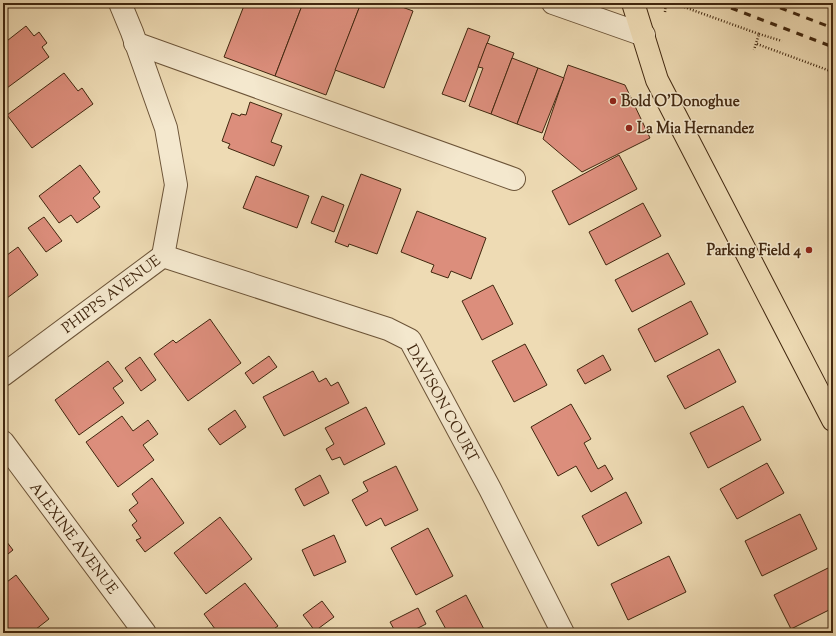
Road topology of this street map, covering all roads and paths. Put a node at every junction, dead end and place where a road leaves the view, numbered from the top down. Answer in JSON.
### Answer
{"nodes":[{"id":1,"x":120,"y":3,"type":"edge"},
{"id":2,"x":553,"y":3,"type":"edge"},
{"id":3,"x":633,"y":3,"type":"edge"},
{"id":4,"x":674,"y":3,"type":"edge"},
{"id":5,"x":759,"y":34,"type":"junction"},
{"id":6,"x":644,"y":36,"type":"junction"},
{"id":7,"x":782,"y":41,"type":"dead end"},
{"id":8,"x":135,"y":43,"type":"junction"},
{"id":9,"x":757,"y":44,"type":"junction"},
{"id":10,"x":754,"y":50,"type":"dead end"},
{"id":11,"x":833,"y":72,"type":"edge"},
{"id":12,"x":514,"y":179,"type":"dead end"},
{"id":13,"x":163,"y":256,"type":"junction"},
{"id":14,"x":3,"y":375,"type":"edge"},
{"id":15,"x":833,"y":420,"type":"edge"},
{"id":16,"x":3,"y":442,"type":"edge"},
{"id":17,"x":145,"y":633,"type":"edge"},
{"id":18,"x":563,"y":633,"type":"edge"}],
"edges":[{"from":1,"to":8,"type":"street","name":"PHIPPS AVENUE"},
{"from":2,"to":6,"type":"street"},
{"from":3,"to":6,"type":"main road"},
{"from":4,"to":5,"type":"path"},
{"from":5,"to":7,"type":"path"},
{"from":5,"to":9,"type":"path"},
{"from":6,"to":15,"type":"main road"},
{"from":8,"to":12,"type":"street"},
{"from":8,"to":13,"type":"street","name":"PHIPPS AVENUE"},
{"from":9,"to":10,"type":"path"},
{"from":9,"to":11,"type":"path"},
{"from":13,"to":14,"type":"street","name":"PHIPPS AVENUE"},
{"from":13,"to":18,"type":"street","name":"DAVISON COURT"},
{"from":16,"to":17,"type":"street","name":"ALEXINE AVENUE"}]}
